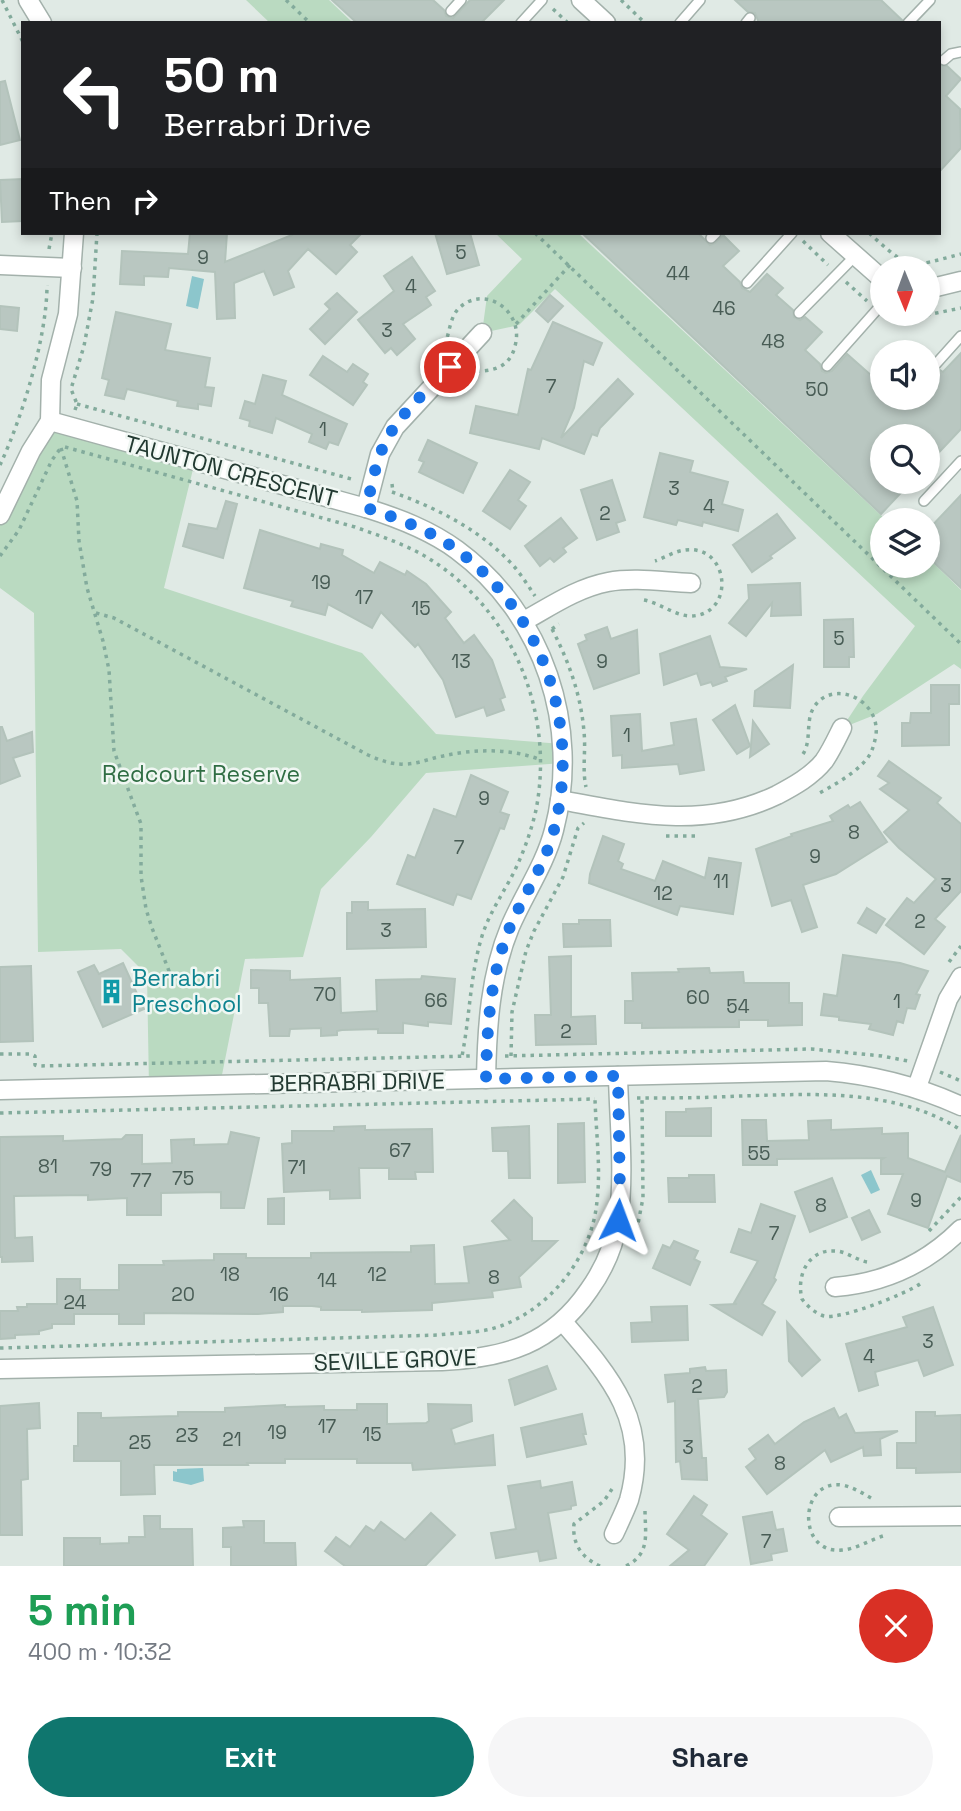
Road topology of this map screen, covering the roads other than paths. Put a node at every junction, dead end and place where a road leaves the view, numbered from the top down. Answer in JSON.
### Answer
{"nodes":[{"id":1,"x":28,"y":0,"type":"edge"},
{"id":2,"x":461,"y":0,"type":"edge"},
{"id":3,"x":542,"y":0,"type":"edge"},
{"id":4,"x":582,"y":0,"type":"edge"},
{"id":5,"x":700,"y":0,"type":"edge"},
{"id":6,"x":930,"y":0,"type":"edge"},
{"id":7,"x":451,"y":11,"type":"dead end"},
{"id":8,"x":41,"y":21,"type":"edge"},
{"id":9,"x":524,"y":21,"type":"edge"},
{"id":10,"x":601,"y":21,"type":"edge"},
{"id":11,"x":682,"y":21,"type":"edge"},
{"id":12,"x":910,"y":21,"type":"edge"},
{"id":13,"x":961,"y":52,"type":"edge"},
{"id":14,"x":944,"y":60,"type":"dead end"},
{"id":15,"x":74,"y":235,"type":"edge"},
{"id":16,"x":790,"y":235,"type":"edge"},
{"id":17,"x":832,"y":235,"type":"edge"},
{"id":18,"x":855,"y":256,"type":"junction"},
{"id":19,"x":0,"y":265,"type":"edge"},
{"id":20,"x":72,"y":268,"type":"junction"},
{"id":21,"x":870,"y":269,"type":"edge"},
{"id":22,"x":961,"y":281,"type":"edge"},
{"id":23,"x":747,"y":283,"type":"dead end"},
{"id":24,"x":940,"y":286,"type":"edge"},
{"id":25,"x":799,"y":313,"type":"dead end"},
{"id":26,"x":870,"y":318,"type":"edge"},
{"id":27,"x":482,"y":333,"type":"dead end"},
{"id":28,"x":961,"y":336,"type":"edge"},
{"id":29,"x":940,"y":359,"type":"edge"},
{"id":30,"x":827,"y":366,"type":"dead end"},
{"id":31,"x":50,"y":421,"type":"junction"},
{"id":32,"x":961,"y":461,"type":"edge"},
{"id":33,"x":924,"y":501,"type":"dead end"},
{"id":34,"x":366,"y":508,"type":"junction"},
{"id":35,"x":0,"y":515,"type":"edge"},
{"id":36,"x":691,"y":583,"type":"dead end"},
{"id":37,"x":524,"y":621,"type":"junction"},
{"id":38,"x":842,"y":728,"type":"dead end"},
{"id":39,"x":561,"y":800,"type":"junction"},
{"id":40,"x":961,"y":977,"type":"edge"},
{"id":41,"x":618,"y":1076,"type":"junction"},
{"id":42,"x":486,"y":1079,"type":"junction"},
{"id":43,"x":917,"y":1087,"type":"junction"},
{"id":44,"x":0,"y":1090,"type":"edge"},
{"id":45,"x":961,"y":1106,"type":"edge"},
{"id":46,"x":961,"y":1229,"type":"edge"},
{"id":47,"x":835,"y":1287,"type":"dead end"},
{"id":48,"x":563,"y":1322,"type":"junction"},
{"id":49,"x":0,"y":1369,"type":"edge"},
{"id":50,"x":961,"y":1516,"type":"edge"},
{"id":51,"x":839,"y":1517,"type":"dead end"},
{"id":52,"x":614,"y":1534,"type":"dead end"}],
"edges":[{"from":1,"to":8,"type":"street"},
{"from":2,"to":7,"type":"lane"},
{"from":3,"to":9,"type":"lane"},
{"from":4,"to":10,"type":"street"},
{"from":5,"to":11,"type":"lane"},
{"from":6,"to":12,"type":"lane"},
{"from":13,"to":14,"type":"lane"},
{"from":15,"to":20,"type":"street"},
{"from":16,"to":23,"type":"lane"},
{"from":17,"to":18,"type":"street"},
{"from":18,"to":21,"type":"street"},
{"from":18,"to":25,"type":"lane"},
{"from":19,"to":20,"type":"street"},
{"from":20,"to":31,"type":"street"},
{"from":22,"to":24,"type":"street"},
{"from":26,"to":30,"type":"lane"},
{"from":27,"to":34,"type":"street"},
{"from":28,"to":29,"type":"lane"},
{"from":31,"to":34,"type":"street","name":"TAUNTON CRESCENT"},
{"from":31,"to":35,"type":"street"},
{"from":32,"to":33,"type":"lane"},
{"from":34,"to":37,"type":"street","name":"TAUNTON CRESCENT"},
{"from":36,"to":37,"type":"street"},
{"from":37,"to":39,"type":"street","name":"TAUNTON CRESCENT"},
{"from":38,"to":39,"type":"street"},
{"from":39,"to":42,"type":"street","name":"TAUNTON CRESCENT"},
{"from":40,"to":43,"type":"street"},
{"from":41,"to":42,"type":"street","name":"BERRABRI DRIVE"},
{"from":41,"to":43,"type":"street","name":"BERRABRI DRIVE"},
{"from":41,"to":48,"type":"street","name":"SEVILLE GROVE"},
{"from":42,"to":44,"type":"street","name":"BERRABRI DRIVE"},
{"from":43,"to":45,"type":"street","name":"BERRABRI DRIVE"},
{"from":46,"to":47,"type":"street"},
{"from":48,"to":49,"type":"street","name":"SEVILLE GROVE"},
{"from":48,"to":52,"type":"street"},
{"from":50,"to":51,"type":"street"}]}
